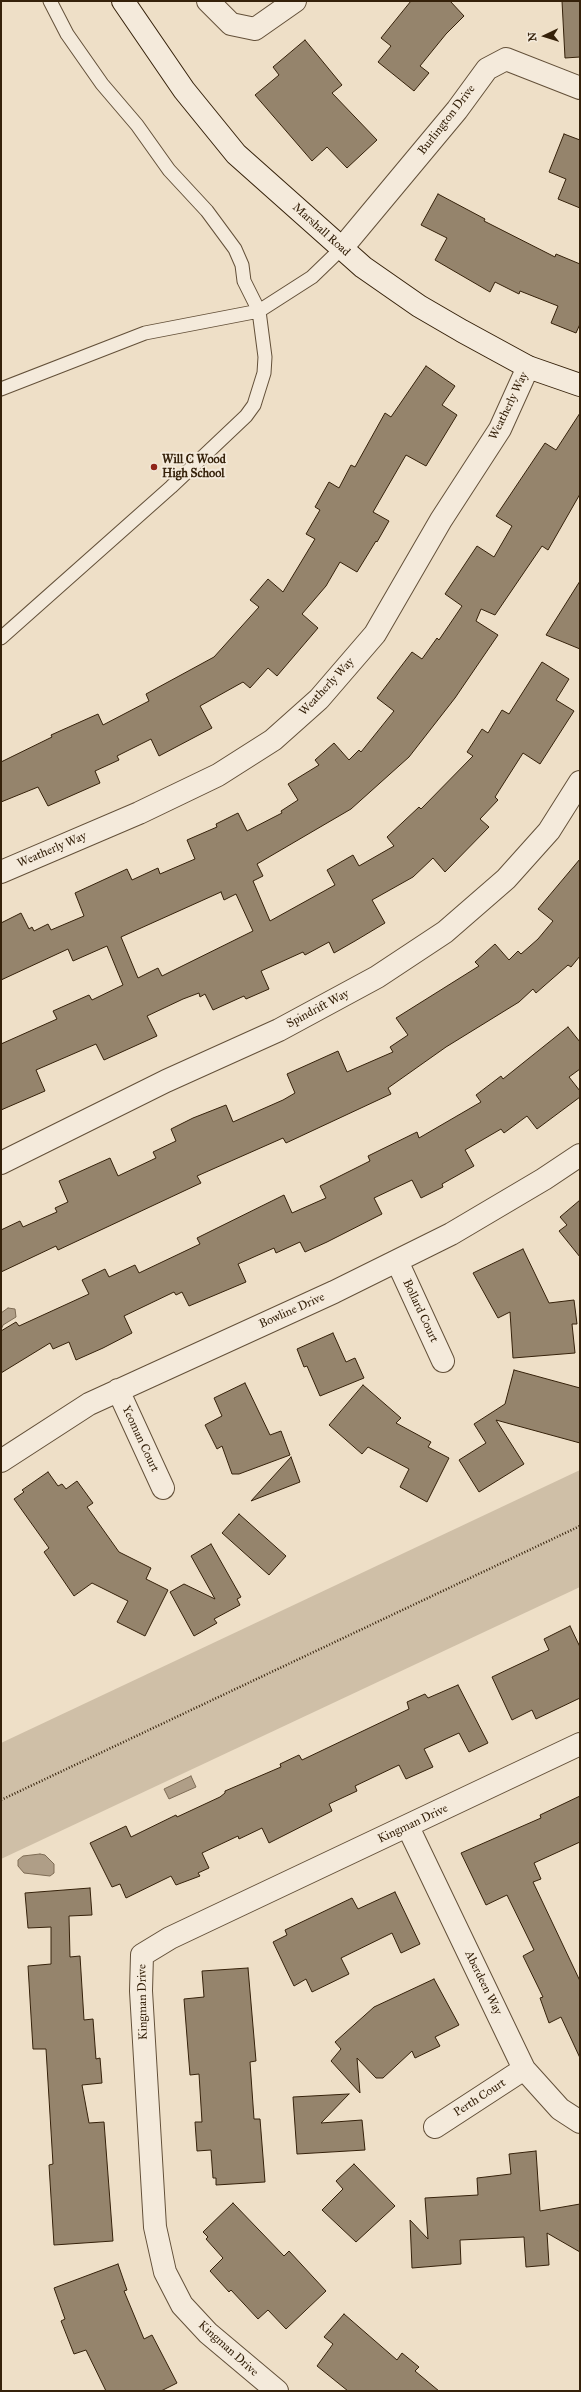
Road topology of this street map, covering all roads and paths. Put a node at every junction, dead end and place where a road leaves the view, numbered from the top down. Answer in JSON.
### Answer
{"nodes":[{"id":1,"x":50,"y":1,"type":"edge"},
{"id":2,"x":123,"y":1,"type":"edge"},
{"id":3,"x":208,"y":1,"type":"edge"},
{"id":4,"x":295,"y":1,"type":"edge"},
{"id":5,"x":580,"y":88,"type":"edge"},
{"id":6,"x":342,"y":248,"type":"junction"},
{"id":7,"x":259,"y":311,"type":"junction"},
{"id":8,"x":528,"y":367,"type":"junction"},
{"id":9,"x":580,"y":385,"type":"edge"},
{"id":10,"x":1,"y":389,"type":"edge"},
{"id":11,"x":1,"y":638,"type":"edge"},
{"id":12,"x":580,"y":782,"type":"edge"},
{"id":13,"x":1,"y":872,"type":"edge"},
{"id":14,"x":580,"y":1155,"type":"edge"},
{"id":15,"x":1,"y":1164,"type":"edge"},
{"id":16,"x":396,"y":1261,"type":"junction"},
{"id":17,"x":443,"y":1361,"type":"dead end"},
{"id":18,"x":118,"y":1390,"type":"junction"},
{"id":19,"x":1,"y":1461,"type":"edge"},
{"id":20,"x":163,"y":1488,"type":"dead end"},
{"id":21,"x":580,"y":1526,"type":"edge"},
{"id":22,"x":580,"y":1744,"type":"edge"},
{"id":23,"x":1,"y":1800,"type":"edge"},
{"id":24,"x":408,"y":1827,"type":"junction"},
{"id":25,"x":524,"y":2069,"type":"junction"},
{"id":26,"x":580,"y":2122,"type":"edge"},
{"id":27,"x":435,"y":2127,"type":"dead end"},
{"id":28,"x":277,"y":2391,"type":"edge"}],
"edges":[{"from":1,"to":7,"type":"lane"},
{"from":2,"to":6,"type":"street","name":"Marshall Road"},
{"from":3,"to":4,"type":"street"},
{"from":5,"to":6,"type":"street","name":"Burlington Drive"},
{"from":6,"to":7,"type":"lane"},
{"from":6,"to":8,"type":"street","name":"Marshall Road"},
{"from":7,"to":10,"type":"lane"},
{"from":7,"to":11,"type":"lane"},
{"from":8,"to":9,"type":"street","name":"Marshall Road"},
{"from":8,"to":13,"type":"street","name":"Weatherly Way"},
{"from":12,"to":15,"type":"street","name":"Spindrift Way"},
{"from":14,"to":16,"type":"street","name":"Bowline Drive"},
{"from":16,"to":17,"type":"street","name":"Bollard Court"},
{"from":16,"to":18,"type":"street","name":"Bowline Drive"},
{"from":18,"to":19,"type":"street","name":"Bowline Drive"},
{"from":18,"to":20,"type":"street","name":"Yeoman Court"},
{"from":21,"to":23,"type":"path"},
{"from":22,"to":24,"type":"street","name":"Kingman Drive"},
{"from":24,"to":25,"type":"street","name":"Aberdeen Way"},
{"from":24,"to":28,"type":"street","name":"Kingman Drive"},
{"from":25,"to":26,"type":"street","name":"Aberdeen Way"},
{"from":25,"to":27,"type":"street","name":"Perth Court"}]}
